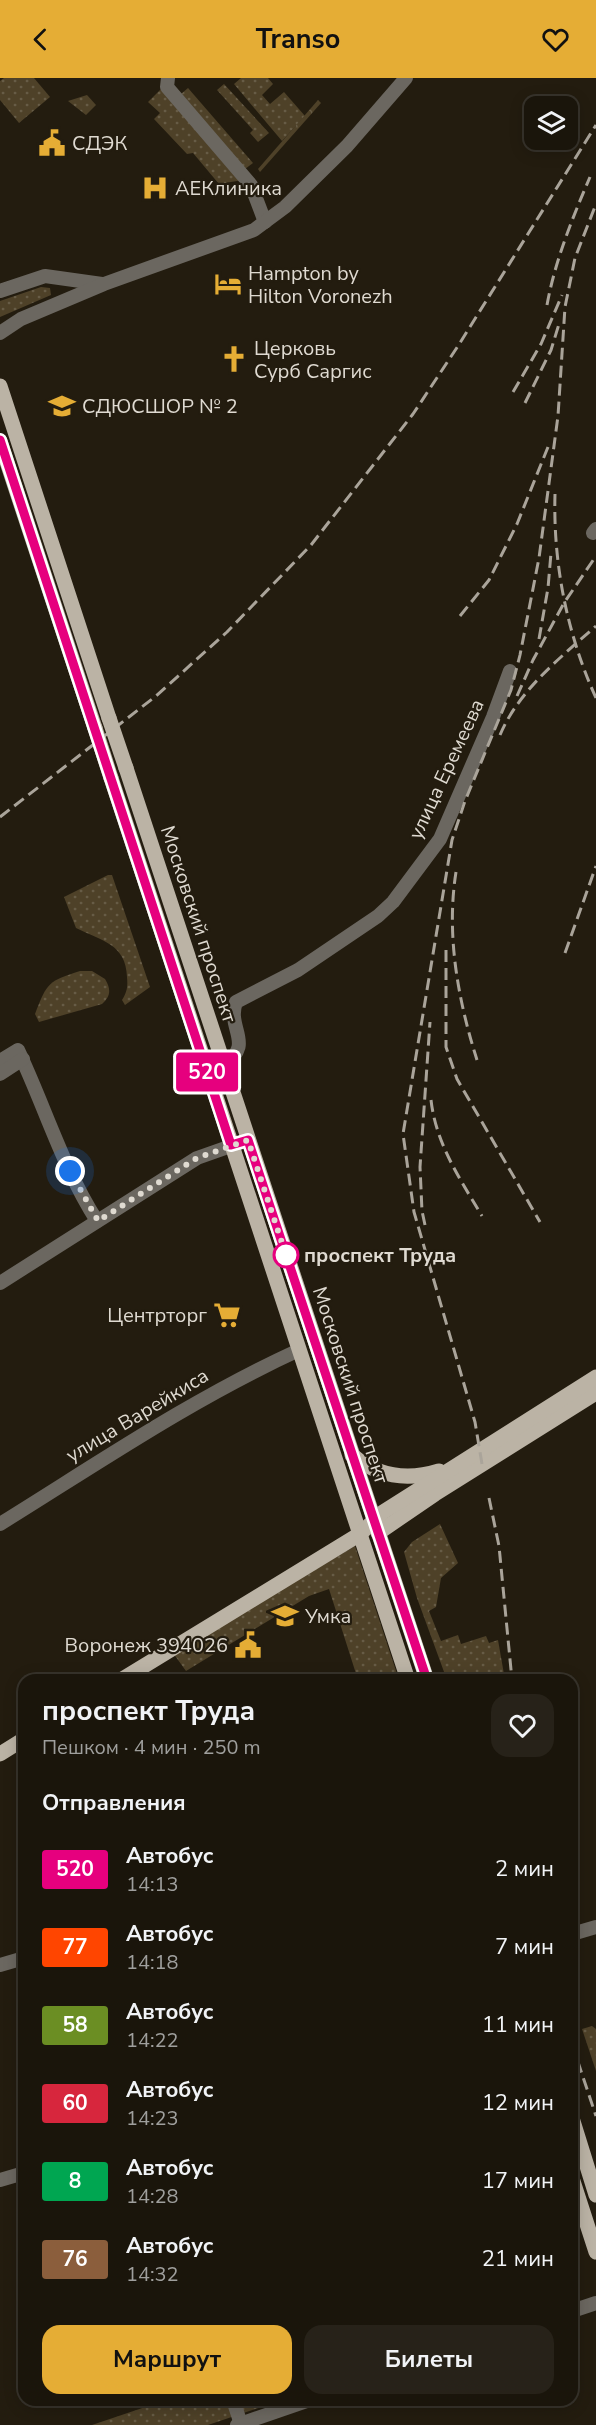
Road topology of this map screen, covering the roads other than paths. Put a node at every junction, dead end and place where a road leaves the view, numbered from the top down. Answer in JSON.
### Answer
{"nodes":[{"id":1,"x":168,"y":78,"type":"edge"},
{"id":2,"x":406,"y":78,"type":"edge"},
{"id":3,"x":265,"y":222,"type":"junction"},
{"id":4,"x":45,"y":276,"type":"junction"},
{"id":5,"x":104,"y":284,"type":"junction"},
{"id":6,"x":0,"y":291,"type":"edge"},
{"id":7,"x":54,"y":305,"type":"junction"},
{"id":8,"x":0,"y":333,"type":"edge"},
{"id":9,"x":0,"y":386,"type":"edge"},
{"id":10,"x":0,"y":441,"type":"edge"},
{"id":11,"x":510,"y":671,"type":"dead end"},
{"id":12,"x":20,"y":1054,"type":"junction"},
{"id":13,"x":0,"y":1061,"type":"edge"},
{"id":14,"x":223,"y":1065,"type":"junction"},
{"id":15,"x":0,"y":1074,"type":"edge"},
{"id":16,"x":248,"y":1140,"type":"junction"},
{"id":17,"x":231,"y":1145,"type":"junction"},
{"id":18,"x":98,"y":1221,"type":"junction"},
{"id":19,"x":0,"y":1283,"type":"edge"},
{"id":20,"x":299,"y":1350,"type":"junction"},
{"id":21,"x":596,"y":1377,"type":"edge"},
{"id":22,"x":596,"y":1393,"type":"edge"},
{"id":23,"x":352,"y":1455,"type":"junction"},
{"id":24,"x":451,"y":1467,"type":"junction"},
{"id":25,"x":0,"y":1524,"type":"edge"},
{"id":26,"x":376,"y":1526,"type":"junction"},
{"id":27,"x":360,"y":1534,"type":"junction"},
{"id":28,"x":131,"y":1674,"type":"edge"},
{"id":29,"x":406,"y":1674,"type":"edge"},
{"id":30,"x":425,"y":1674,"type":"edge"},
{"id":31,"x":18,"y":1744,"type":"edge"},
{"id":32,"x":0,"y":1754,"type":"edge"},
{"id":33,"x":596,"y":1927,"type":"edge"},
{"id":34,"x":578,"y":1932,"type":"edge"},
{"id":35,"x":18,"y":1960,"type":"edge"},
{"id":36,"x":0,"y":1965,"type":"edge"},
{"id":37,"x":578,"y":2137,"type":"edge"},
{"id":38,"x":18,"y":2175,"type":"edge"},
{"id":39,"x":0,"y":2180,"type":"edge"},
{"id":40,"x":596,"y":2195,"type":"edge"},
{"id":41,"x":578,"y":2196,"type":"edge"},
{"id":42,"x":596,"y":2252,"type":"edge"},
{"id":43,"x":596,"y":2303,"type":"edge"},
{"id":44,"x":578,"y":2309,"type":"edge"},
{"id":45,"x":234,"y":2406,"type":"edge"},
{"id":46,"x":292,"y":2406,"type":"edge"},
{"id":47,"x":239,"y":2424,"type":"edge"}],
"edges":[{"from":1,"to":3,"type":"street"},
{"from":2,"to":3,"type":"street"},
{"from":3,"to":5,"type":"street"},
{"from":4,"to":5,"type":"street"},
{"from":4,"to":6,"type":"street"},
{"from":4,"to":7,"type":"street"},
{"from":5,"to":7,"type":"street"},
{"from":7,"to":8,"type":"street"},
{"from":9,"to":14,"type":"main road","name":"Московский проспект","bridge":true},
{"from":10,"to":17,"type":"main road","name":"Московский проспект","bridge":true},
{"from":11,"to":14,"type":"street","name":"улица Еремеева"},
{"from":12,"to":13,"type":"street"},
{"from":12,"to":15,"type":"street"},
{"from":12,"to":18,"type":"street"},
{"from":14,"to":16,"type":"main road","name":"Московский проспект"},
{"from":16,"to":17,"type":"street"},
{"from":16,"to":23,"type":"main road","name":"Московский проспект"},
{"from":17,"to":18,"type":"street"},
{"from":17,"to":20,"type":"main road","name":"Московский проспект"},
{"from":18,"to":19,"type":"street"},
{"from":20,"to":25,"type":"street","name":"улица Варейкиса"},
{"from":20,"to":27,"type":"main road","name":"Московский проспект"},
{"from":21,"to":24,"type":"main road"},
{"from":22,"to":26,"type":"main road"},
{"from":23,"to":24,"type":"main road"},
{"from":23,"to":26,"type":"main road","name":"Московский проспект"},
{"from":24,"to":26,"type":"main road"},
{"from":26,"to":27,"type":"main road"},
{"from":26,"to":30,"type":"main road","name":"Московский проспект"},
{"from":27,"to":28,"type":"main road"},
{"from":27,"to":29,"type":"main road","name":"Московский проспект"},
{"from":31,"to":32,"type":"main road"},
{"from":33,"to":34,"type":"street"},
{"from":35,"to":36,"type":"street"},
{"from":37,"to":40,"type":"main road"},
{"from":38,"to":39,"type":"street"},
{"from":41,"to":42,"type":"main road"},
{"from":43,"to":44,"type":"street"},
{"from":45,"to":47,"type":"street"},
{"from":46,"to":47,"type":"street"}]}
